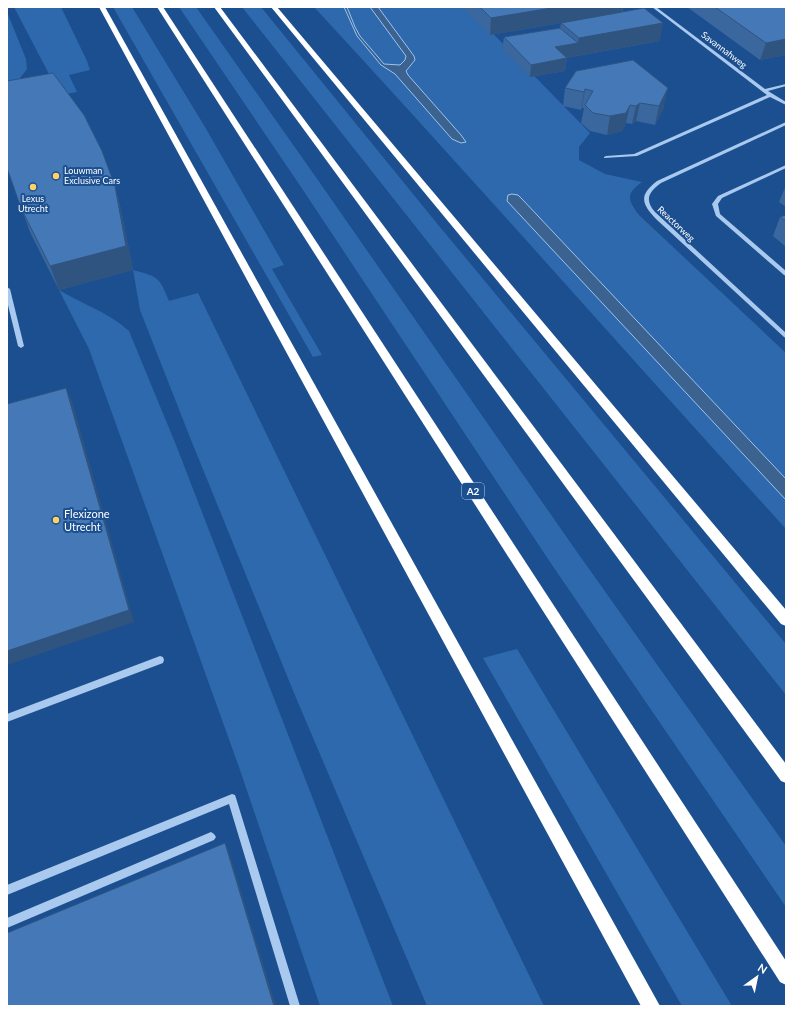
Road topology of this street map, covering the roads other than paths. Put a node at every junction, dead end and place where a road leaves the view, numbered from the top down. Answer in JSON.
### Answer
{"nodes":[{"id":1,"x":102,"y":7,"type":"edge"},
{"id":2,"x":160,"y":7,"type":"edge"},
{"id":3,"x":218,"y":7,"type":"edge"},
{"id":4,"x":274,"y":7,"type":"edge"},
{"id":5,"x":654,"y":7,"type":"edge"},
{"id":6,"x":786,"y":85,"type":"edge"},
{"id":7,"x":764,"y":91,"type":"junction"},
{"id":8,"x":770,"y":95,"type":"junction"},
{"id":9,"x":786,"y":104,"type":"edge"},
{"id":10,"x":786,"y":123,"type":"edge"},
{"id":11,"x":606,"y":157,"type":"dead end"},
{"id":12,"x":786,"y":166,"type":"edge"},
{"id":13,"x":786,"y":274,"type":"edge"},
{"id":14,"x":7,"y":289,"type":"edge"},
{"id":15,"x":786,"y":336,"type":"edge"},
{"id":16,"x":21,"y":346,"type":"dead end"},
{"id":17,"x":786,"y":620,"type":"edge"},
{"id":18,"x":160,"y":660,"type":"dead end"},
{"id":19,"x":7,"y":718,"type":"edge"},
{"id":20,"x":786,"y":776,"type":"edge"},
{"id":21,"x":211,"y":837,"type":"dead end"},
{"id":22,"x":7,"y":890,"type":"edge"},
{"id":23,"x":7,"y":923,"type":"edge"},
{"id":24,"x":786,"y":976,"type":"edge"},
{"id":25,"x":295,"y":1006,"type":"edge"},
{"id":26,"x":651,"y":1006,"type":"edge"}],
"edges":[{"from":1,"to":26,"type":"highway"},
{"from":2,"to":24,"type":"highway","number":"A2"},
{"from":3,"to":20,"type":"highway"},
{"from":4,"to":17,"type":"highway"},
{"from":5,"to":7,"type":"street","name":"Savannahweg"},
{"from":6,"to":7,"type":"street"},
{"from":7,"to":8,"type":"street","name":"Savannahweg"},
{"from":8,"to":9,"type":"street","name":"Savannahweg"},
{"from":8,"to":11,"type":"street"},
{"from":10,"to":15,"type":"street","name":"Reactorweg"},
{"from":12,"to":13,"type":"street"},
{"from":14,"to":16,"type":"street"},
{"from":18,"to":19,"type":"street"},
{"from":21,"to":23,"type":"street"},
{"from":22,"to":25,"type":"street"}]}
